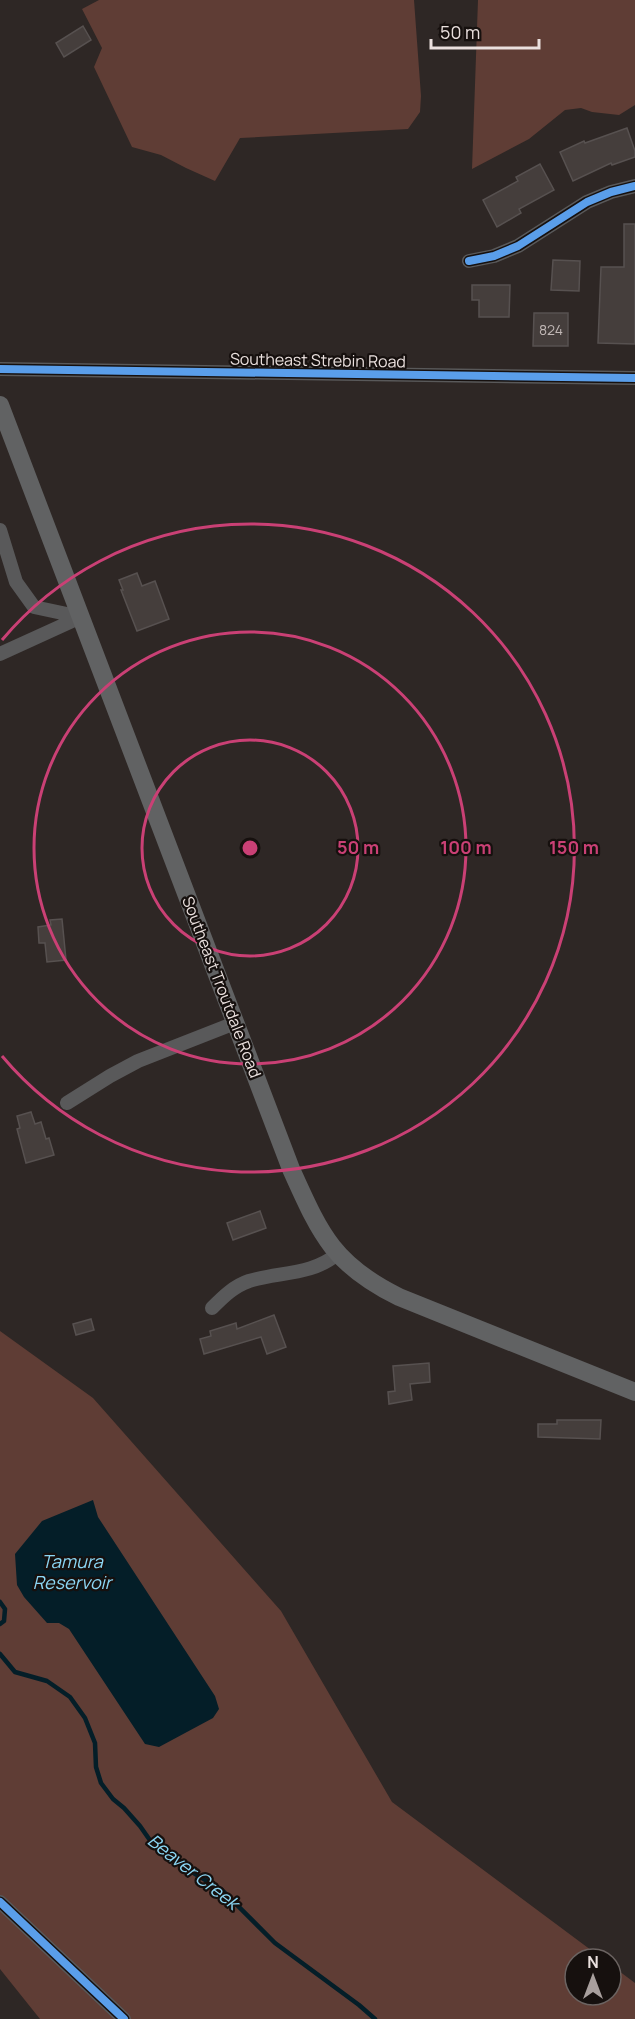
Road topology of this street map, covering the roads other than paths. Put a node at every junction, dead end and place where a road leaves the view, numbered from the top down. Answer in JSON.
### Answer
{"nodes":[{"id":1,"x":635,"y":186,"type":"edge"},
{"id":2,"x":469,"y":261,"type":"dead end"},
{"id":3,"x":0,"y":369,"type":"edge"},
{"id":4,"x":635,"y":378,"type":"edge"},
{"id":5,"x":0,"y":405,"type":"edge"},
{"id":6,"x":0,"y":530,"type":"edge"},
{"id":7,"x":81,"y":617,"type":"junction"},
{"id":8,"x":0,"y":654,"type":"edge"},
{"id":9,"x":235,"y":1023,"type":"junction"},
{"id":10,"x":67,"y":1103,"type":"dead end"},
{"id":11,"x":338,"y":1254,"type":"junction"},
{"id":12,"x":212,"y":1308,"type":"dead end"},
{"id":13,"x":635,"y":1392,"type":"edge"},
{"id":14,"x":0,"y":1902,"type":"edge"},
{"id":15,"x":124,"y":2019,"type":"edge"}],
"edges":[{"from":1,"to":2,"type":"street"},
{"from":3,"to":4,"type":"street","name":"Southeast Strebin Road"},
{"from":5,"to":7,"type":"main road","name":"Southeast Troutdale Road"},
{"from":6,"to":7,"type":"street"},
{"from":7,"to":8,"type":"street"},
{"from":7,"to":9,"type":"main road","name":"Southeast Troutdale Road"},
{"from":9,"to":10,"type":"street"},
{"from":9,"to":11,"type":"main road","name":"Southeast Troutdale Road"},
{"from":11,"to":12,"type":"street"},
{"from":11,"to":13,"type":"main road","name":"Southeast Troutdale Road"},
{"from":14,"to":15,"type":"street"}]}
